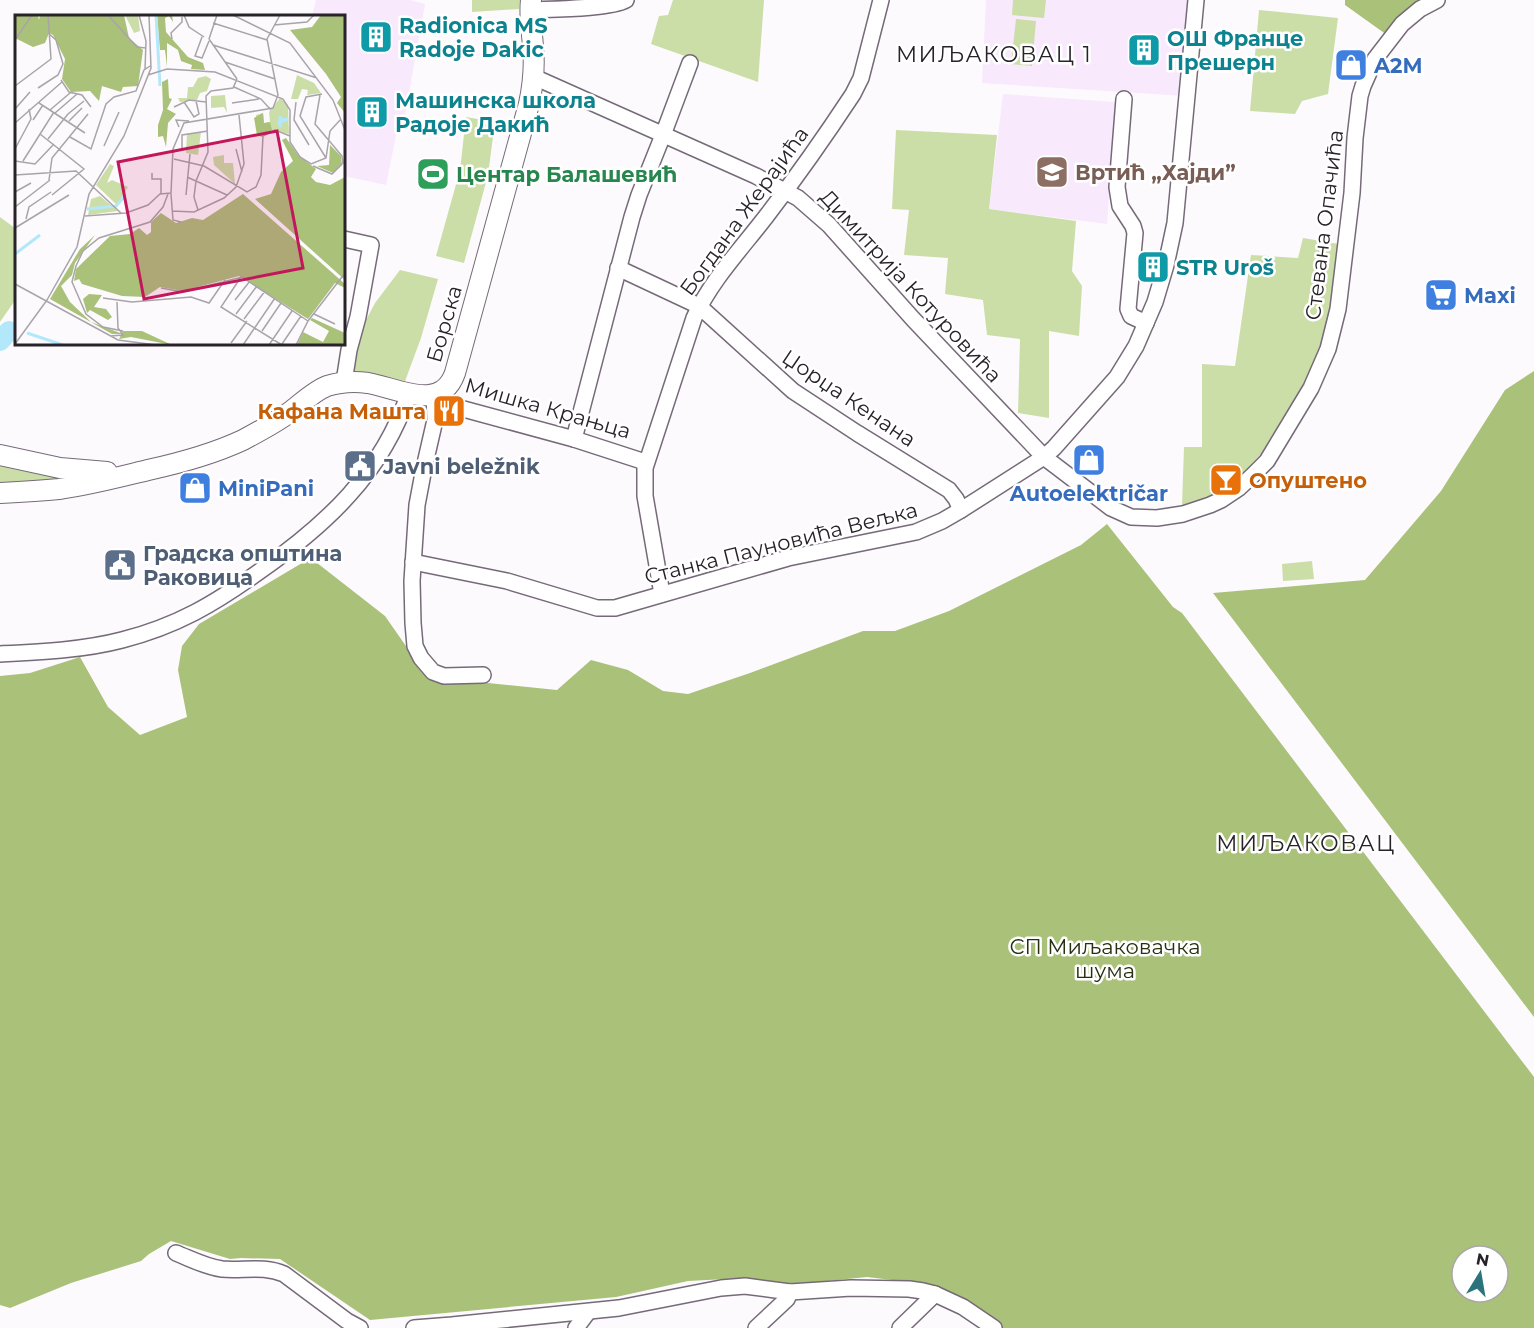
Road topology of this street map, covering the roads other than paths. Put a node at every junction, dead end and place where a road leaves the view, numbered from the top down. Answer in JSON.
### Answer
{"nodes":[{"id":1,"x":626,"y":0,"type":"edge"},
{"id":2,"x":881,"y":0,"type":"edge"},
{"id":3,"x":1196,"y":0,"type":"edge"},
{"id":4,"x":1437,"y":0,"type":"edge"},
{"id":5,"x":531,"y":5,"type":"edge"},
{"id":6,"x":690,"y":63,"type":"dead end"},
{"id":7,"x":534,"y":77,"type":"junction"},
{"id":8,"x":1124,"y":99,"type":"dead end"},
{"id":9,"x":663,"y":135,"type":"junction"},
{"id":10,"x":786,"y":191,"type":"junction"},
{"id":11,"x":345,"y":239,"type":"edge"},
{"id":12,"x":618,"y":268,"type":"junction"},
{"id":13,"x":699,"y":306,"type":"junction"},
{"id":14,"x":1146,"y":323,"type":"junction"},
{"id":15,"x":344,"y":382,"type":"junction"},
{"id":16,"x":409,"y":393,"type":"junction"},
{"id":17,"x":437,"y":394,"type":"junction"},
{"id":18,"x":574,"y":439,"type":"junction"},
{"id":19,"x":0,"y":455,"type":"edge"},
{"id":20,"x":1044,"y":457,"type":"junction"},
{"id":21,"x":645,"y":462,"type":"junction"},
{"id":22,"x":143,"y":472,"type":"junction"},
{"id":23,"x":0,"y":494,"type":"edge"},
{"id":24,"x":961,"y":510,"type":"junction"},
{"id":25,"x":413,"y":562,"type":"junction"},
{"id":26,"x":662,"y":594,"type":"junction"},
{"id":27,"x":0,"y":654,"type":"edge"},
{"id":28,"x":483,"y":675,"type":"dead end"},
{"id":29,"x":176,"y":1253,"type":"dead end"},
{"id":30,"x":790,"y":1292,"type":"junction"},
{"id":31,"x":935,"y":1294,"type":"junction"},
{"id":32,"x":588,"y":1312,"type":"junction"},
{"id":33,"x":360,"y":1328,"type":"edge"},
{"id":34,"x":414,"y":1328,"type":"edge"},
{"id":35,"x":576,"y":1328,"type":"edge"},
{"id":36,"x":756,"y":1328,"type":"edge"},
{"id":37,"x":900,"y":1328,"type":"edge"},
{"id":38,"x":994,"y":1328,"type":"edge"}],
"edges":[{"from":1,"to":5,"type":"street"},
{"from":2,"to":10,"type":"street","name":"Богдана Жерајића"},
{"from":3,"to":14,"type":"street","name":"Станка Пауновића Вељка"},
{"from":4,"to":20,"type":"street","name":"Стевана Опачића"},
{"from":5,"to":7,"type":"main road","name":"Борска"},
{"from":6,"to":9,"type":"street"},
{"from":7,"to":9,"type":"street","name":"Димитрија Котуровића"},
{"from":7,"to":17,"type":"main road","name":"Борска"},
{"from":8,"to":14,"type":"street"},
{"from":9,"to":10,"type":"street","name":"Димитрија Котуровића"},
{"from":9,"to":12,"type":"street"},
{"from":10,"to":13,"type":"street","name":"Богдана Жерајића"},
{"from":10,"to":20,"type":"street","name":"Димитрија Котуровића"},
{"from":11,"to":15,"type":"street"},
{"from":12,"to":13,"type":"street","name":"Џорџа Кенана"},
{"from":12,"to":18,"type":"street"},
{"from":13,"to":21,"type":"street","name":"Богдана Жерајића"},
{"from":13,"to":24,"type":"street","name":"Џорџа Кенана"},
{"from":14,"to":20,"type":"street","name":"Станка Пауновића Вељка"},
{"from":15,"to":16,"type":"main road","name":"Мишка Крањца"},
{"from":15,"to":22,"type":"main road","name":"Мишка Крањца"},
{"from":16,"to":17,"type":"main road","name":"Мишка Крањца"},
{"from":16,"to":27,"type":"street"},
{"from":17,"to":18,"type":"street","name":"Мишка Крањца"},
{"from":17,"to":25,"type":"street"},
{"from":18,"to":21,"type":"street","name":"Мишка Крањца"},
{"from":19,"to":22,"type":"main road"},
{"from":20,"to":24,"type":"street","name":"Станка Пауновића Вељка"},
{"from":21,"to":26,"type":"street","name":"Богдана Жерајића"},
{"from":22,"to":23,"type":"main road","name":"Мишка Крањца"},
{"from":24,"to":26,"type":"street","name":"Станка Пауновића Вељка"},
{"from":25,"to":26,"type":"street","name":"Станка Пауновића Вељка"},
{"from":25,"to":28,"type":"street"},
{"from":29,"to":33,"type":"street"},
{"from":30,"to":31,"type":"street"},
{"from":30,"to":32,"type":"street"},
{"from":30,"to":36,"type":"street"},
{"from":31,"to":37,"type":"street"},
{"from":31,"to":38,"type":"street"},
{"from":32,"to":34,"type":"street"},
{"from":32,"to":35,"type":"street"}]}
